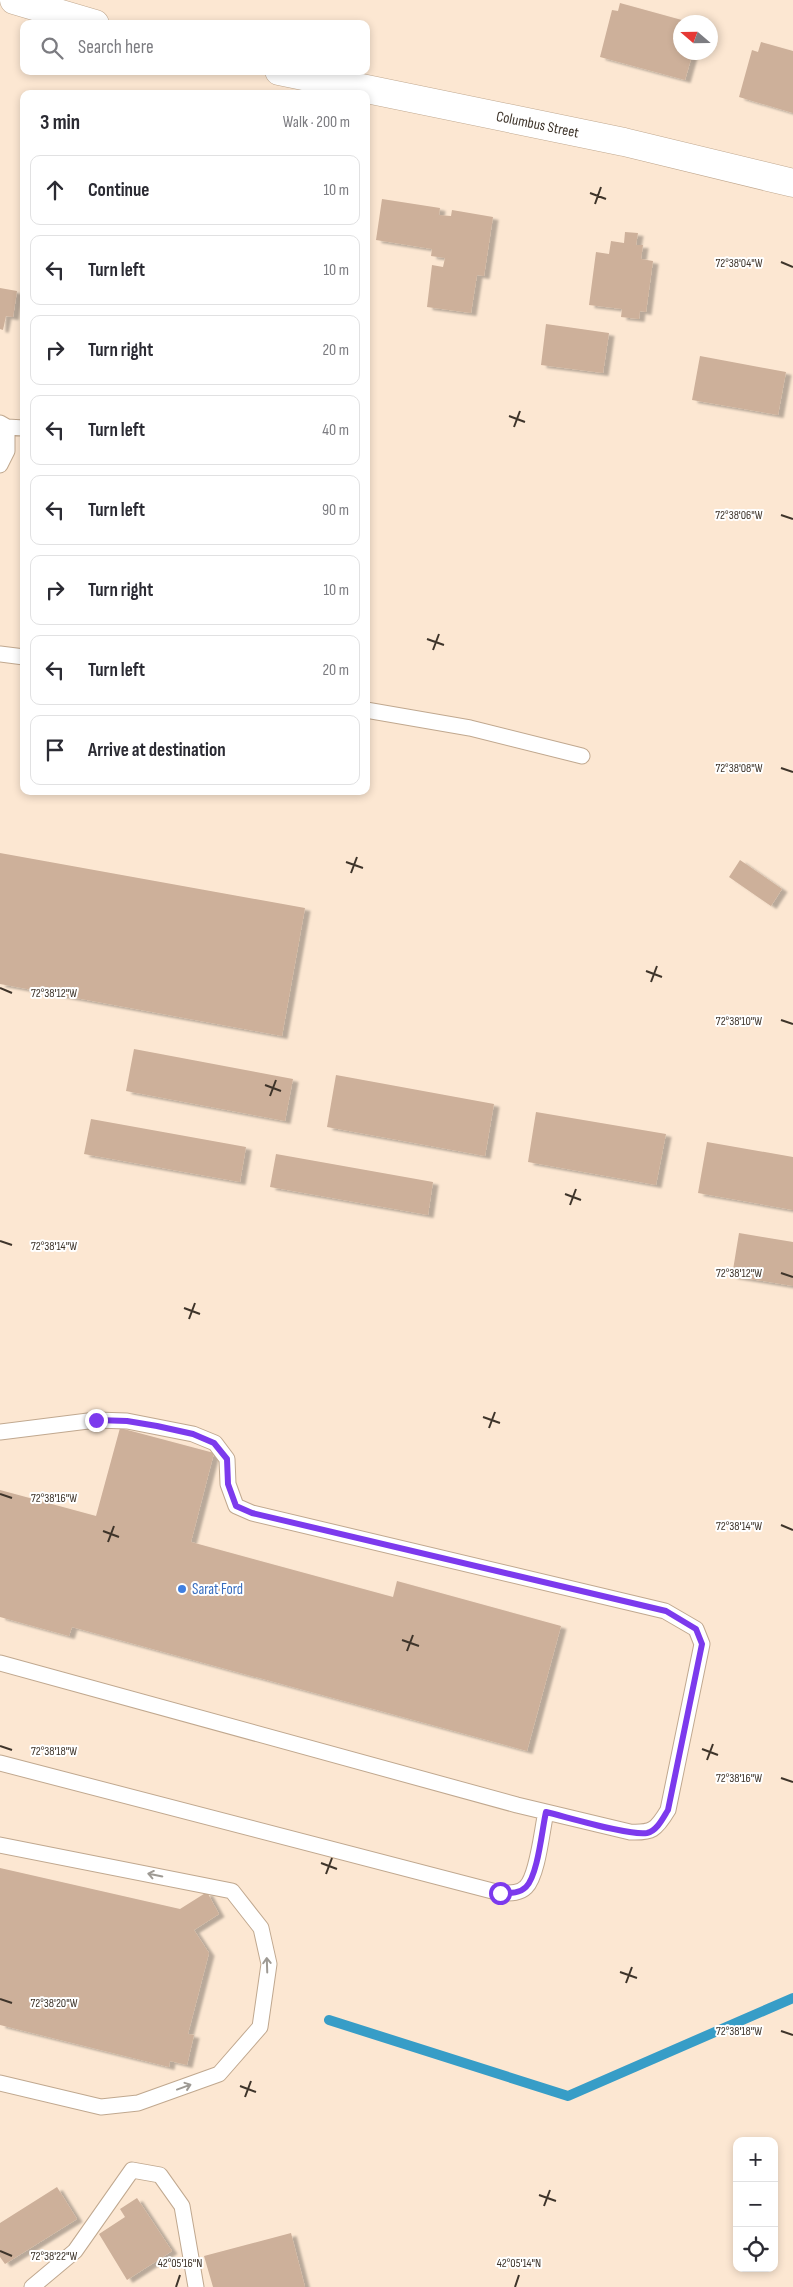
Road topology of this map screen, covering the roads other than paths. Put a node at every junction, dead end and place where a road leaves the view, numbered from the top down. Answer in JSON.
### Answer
{"nodes":[{"id":1,"x":14,"y":0,"type":"edge"},
{"id":2,"x":82,"y":20,"type":"edge"},
{"id":3,"x":298,"y":75,"type":"edge"},
{"id":4,"x":793,"y":183,"type":"edge"},
{"id":5,"x":4,"y":425,"type":"edge"},
{"id":6,"x":20,"y":427,"type":"edge"},
{"id":7,"x":0,"y":465,"type":"edge"},
{"id":8,"x":0,"y":654,"type":"edge"},
{"id":9,"x":20,"y":657,"type":"edge"},
{"id":10,"x":370,"y":711,"type":"edge"},
{"id":11,"x":582,"y":756,"type":"dead end"},
{"id":12,"x":0,"y":1432,"type":"edge"},
{"id":13,"x":0,"y":1663,"type":"edge"},
{"id":14,"x":0,"y":1763,"type":"edge"},
{"id":15,"x":546,"y":1812,"type":"junction"},
{"id":16,"x":0,"y":1845,"type":"edge"},
{"id":17,"x":0,"y":2083,"type":"edge"},
{"id":18,"x":32,"y":2287,"type":"edge"},
{"id":19,"x":196,"y":2287,"type":"edge"}],
"edges":[{"from":1,"to":2,"type":"street"},
{"from":3,"to":4,"type":"street","name":"Columbus Street"},
{"from":5,"to":6,"type":"lane"},
{"from":5,"to":7,"type":"lane"},
{"from":8,"to":9,"type":"lane"},
{"from":10,"to":11,"type":"lane"},
{"from":12,"to":15,"type":"lane"},
{"from":13,"to":15,"type":"lane"},
{"from":14,"to":15,"type":"lane"},
{"from":17,"to":16,"type":"lane","one_way":true},
{"from":18,"to":19,"type":"lane"}]}
